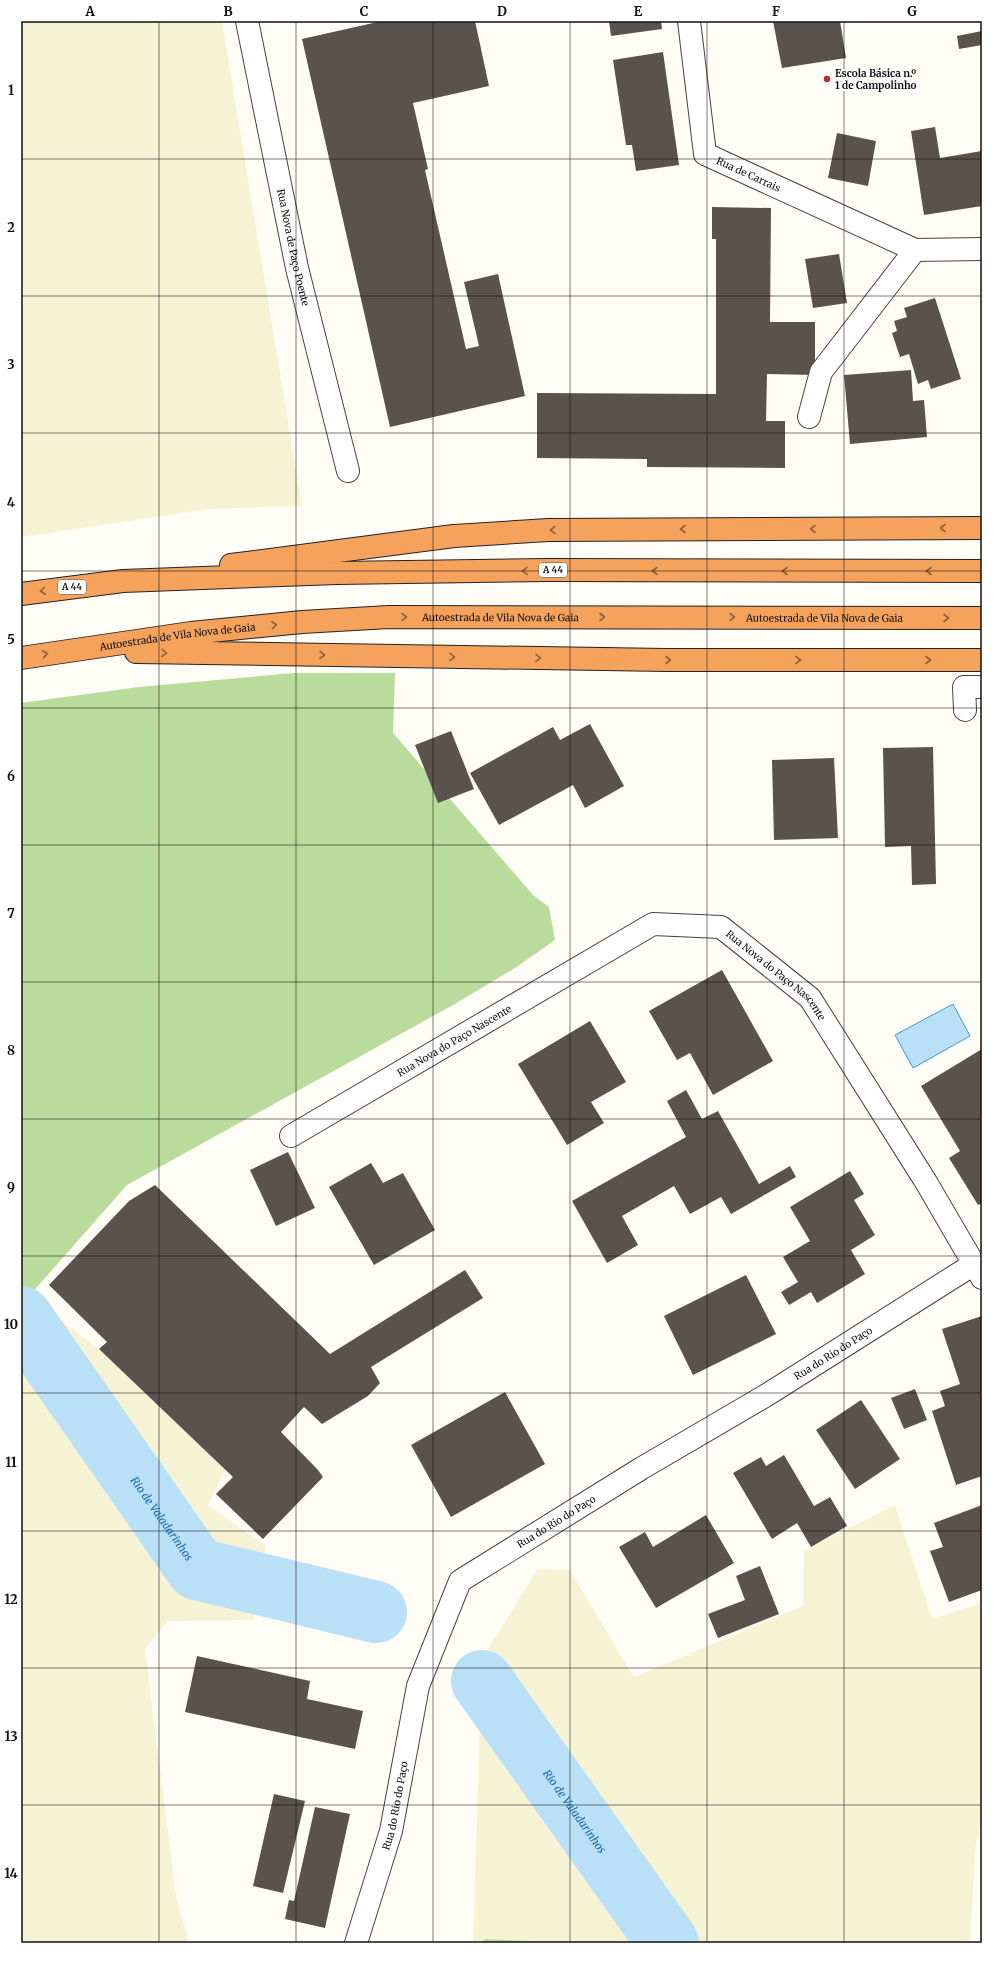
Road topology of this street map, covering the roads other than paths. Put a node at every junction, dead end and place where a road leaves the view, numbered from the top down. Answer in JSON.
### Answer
{"nodes":[{"id":1,"x":247,"y":21,"type":"edge"},
{"id":2,"x":689,"y":21,"type":"edge"},
{"id":3,"x":982,"y":248,"type":"edge"},
{"id":4,"x":915,"y":250,"type":"junction"},
{"id":5,"x":808,"y":416,"type":"dead end"},
{"id":6,"x":348,"y":471,"type":"dead end"},
{"id":7,"x":982,"y":528,"type":"edge"},
{"id":8,"x":982,"y":571,"type":"edge"},
{"id":9,"x":123,"y":581,"type":"junction"},
{"id":10,"x":21,"y":594,"type":"edge"},
{"id":11,"x":982,"y":618,"type":"edge"},
{"id":12,"x":69,"y":651,"type":"junction"},
{"id":13,"x":21,"y":658,"type":"edge"},
{"id":14,"x":982,"y":660,"type":"edge"},
{"id":15,"x":982,"y":687,"type":"edge"},
{"id":16,"x":966,"y":710,"type":"dead end"},
{"id":17,"x":292,"y":1136,"type":"dead end"},
{"id":18,"x":978,"y":1271,"type":"edge"},
{"id":19,"x":356,"y":1943,"type":"edge"}],
"edges":[{"from":1,"to":6,"type":"street","name":"Rua Nova de Paço Poente"},
{"from":2,"to":4,"type":"street","name":"Rua de Carrais"},
{"from":3,"to":4,"type":"street","name":"Rua de Carrais"},
{"from":4,"to":5,"type":"street"},
{"from":7,"to":9,"type":"highway","one_way":true},
{"from":8,"to":9,"type":"highway","number":"A 44","one_way":true},
{"from":9,"to":10,"type":"highway","number":"A 44","one_way":true},
{"from":12,"to":11,"type":"highway","name":"Autoestrada de Vila Nova de Gaia","one_way":true},
{"from":13,"to":12,"type":"highway","name":"Autoestrada de Vila Nova de Gaia","one_way":true},
{"from":12,"to":14,"type":"highway","one_way":true},
{"from":15,"to":16,"type":"street"},
{"from":17,"to":18,"type":"street","name":"Rua Nova do Paço Nascente"},
{"from":18,"to":19,"type":"street","name":"Rua do Rio do Paço"}]}
